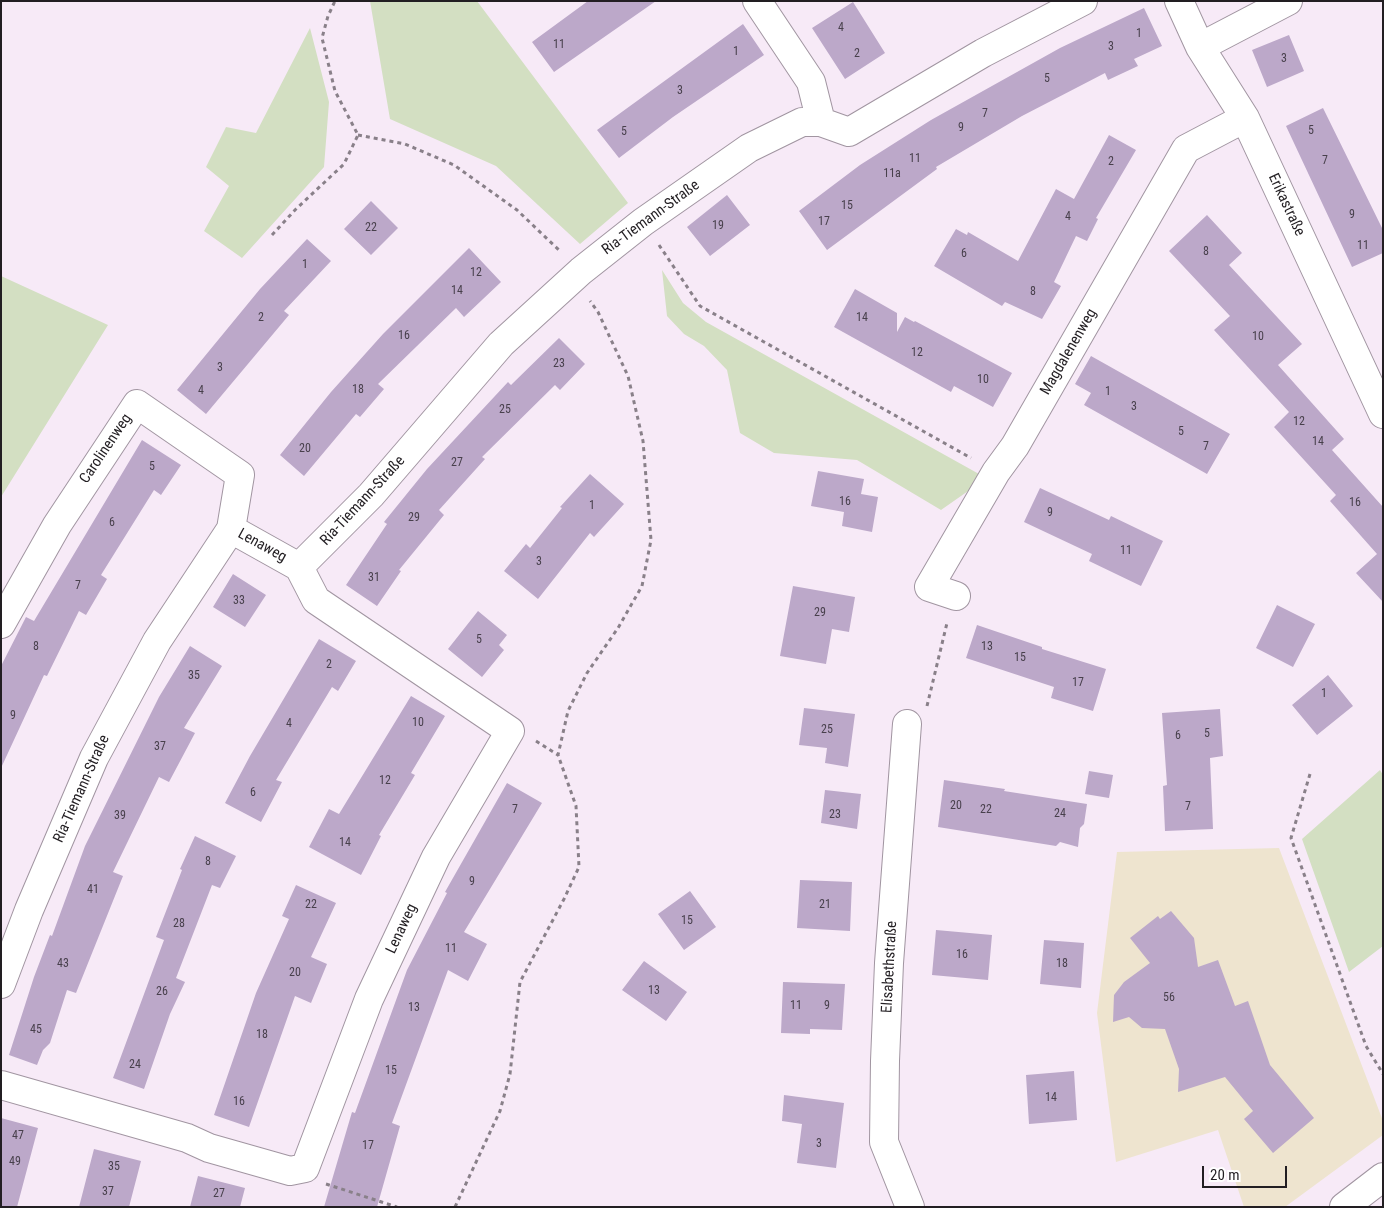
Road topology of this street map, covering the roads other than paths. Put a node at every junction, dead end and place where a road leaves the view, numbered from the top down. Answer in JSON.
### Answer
{"nodes":[{"id":1,"x":757,"y":1,"type":"edge"},
{"id":2,"x":1083,"y":1,"type":"edge"},
{"id":3,"x":1179,"y":1,"type":"edge"},
{"id":4,"x":1288,"y":1,"type":"edge"},
{"id":5,"x":1200,"y":47,"type":"junction"},
{"id":6,"x":1245,"y":118,"type":"junction"},
{"id":7,"x":821,"y":122,"type":"junction"},
{"id":8,"x":1383,"y":414,"type":"edge"},
{"id":9,"x":232,"y":528,"type":"junction"},
{"id":10,"x":299,"y":567,"type":"junction"},
{"id":11,"x":956,"y":596,"type":"road end"},
{"id":12,"x":1,"y":624,"type":"edge"},
{"id":13,"x":907,"y":724,"type":"road end"},
{"id":14,"x":1,"y":984,"type":"edge"},
{"id":15,"x":1,"y":1085,"type":"edge"},
{"id":16,"x":1383,"y":1178,"type":"edge"},
{"id":17,"x":910,"y":1207,"type":"edge"},
{"id":18,"x":1344,"y":1207,"type":"edge"}],
"edges":[{"from":1,"to":7,"type":"street"},
{"from":2,"to":7,"type":"street","name":"Ria-Tiemann-Straße"},
{"from":3,"to":5,"type":"street","name":"Erikastraße"},
{"from":4,"to":5,"type":"street"},
{"from":5,"to":6,"type":"street","name":"Erikastraße"},
{"from":6,"to":8,"type":"street","name":"Erikastraße"},
{"from":6,"to":11,"type":"street","name":"Magdalenenweg"},
{"from":7,"to":10,"type":"street","name":"Ria-Tiemann-Straße"},
{"from":9,"to":10,"type":"street","name":"Lenaweg"},
{"from":9,"to":12,"type":"street","name":"Carolinenweg"},
{"from":9,"to":14,"type":"street","name":"Ria-Tiemann-Straße"},
{"from":10,"to":15,"type":"street","name":"Lenaweg"},
{"from":13,"to":17,"type":"street","name":"Elisabethstraße"},
{"from":16,"to":18,"type":"street"}]}
